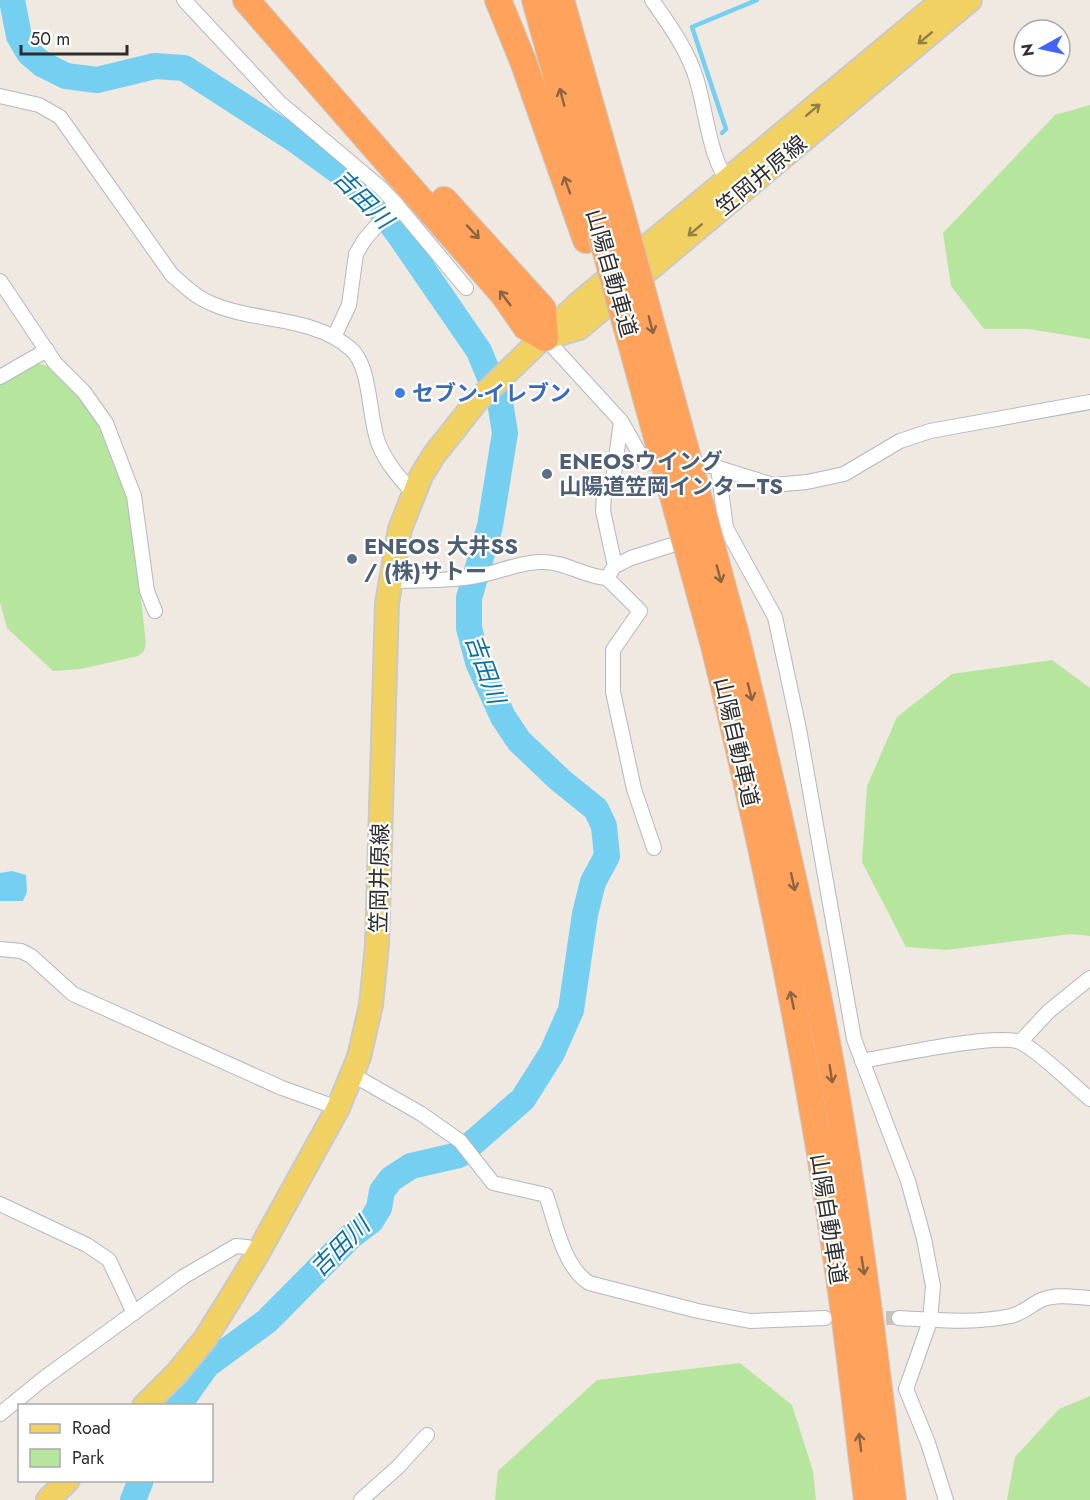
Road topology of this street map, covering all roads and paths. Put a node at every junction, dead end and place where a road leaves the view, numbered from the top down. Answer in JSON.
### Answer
{"nodes":[{"id":1,"x":184,"y":0,"type":"edge"},
{"id":2,"x":246,"y":0,"type":"edge"},
{"id":3,"x":267,"y":0,"type":"edge"},
{"id":4,"x":498,"y":0,"type":"edge"},
{"id":5,"x":535,"y":0,"type":"edge"},
{"id":6,"x":561,"y":0,"type":"edge"},
{"id":7,"x":652,"y":0,"type":"edge"},
{"id":8,"x":943,"y":0,"type":"edge"},
{"id":9,"x":970,"y":0,"type":"edge"},
{"id":10,"x":0,"y":96,"type":"edge"},
{"id":11,"x":732,"y":188,"type":"junction"},
{"id":12,"x":395,"y":206,"type":"junction"},
{"id":13,"x":594,"y":237,"type":"junction"},
{"id":14,"x":0,"y":281,"type":"edge"},
{"id":15,"x":466,"y":288,"type":"dead end"},
{"id":16,"x":334,"y":338,"type":"junction"},
{"id":17,"x":545,"y":339,"type":"junction"},
{"id":18,"x":47,"y":350,"type":"junction"},
{"id":19,"x":0,"y":377,"type":"edge"},
{"id":20,"x":1090,"y":402,"type":"edge"},
{"id":21,"x":621,"y":421,"type":"junction"},
{"id":22,"x":718,"y":468,"type":"junction"},
{"id":23,"x":413,"y":493,"type":"junction"},
{"id":24,"x":726,"y":528,"type":"junction"},
{"id":25,"x":611,"y":572,"type":"junction"},
{"id":26,"x":390,"y":579,"type":"junction"},
{"id":27,"x":155,"y":611,"type":"dead end"},
{"id":28,"x":725,"y":639,"type":"junction"},
{"id":29,"x":654,"y":848,"type":"dead end"},
{"id":30,"x":0,"y":949,"type":"edge"},
{"id":31,"x":1090,"y":978,"type":"edge"},
{"id":32,"x":1021,"y":1041,"type":"junction"},
{"id":33,"x":862,"y":1061,"type":"junction"},
{"id":34,"x":353,"y":1075,"type":"junction"},
{"id":35,"x":1090,"y":1099,"type":"edge"},
{"id":36,"x":338,"y":1108,"type":"junction"},
{"id":37,"x":0,"y":1204,"type":"edge"},
{"id":38,"x":258,"y":1253,"type":"junction"},
{"id":39,"x":1090,"y":1298,"type":"edge"},
{"id":40,"x":134,"y":1313,"type":"junction"},
{"id":41,"x":825,"y":1318,"type":"dead end"},
{"id":42,"x":899,"y":1318,"type":"tunnel mouth"},
{"id":43,"x":930,"y":1321,"type":"junction"},
{"id":44,"x":146,"y":1404,"type":"edge"},
{"id":45,"x":0,"y":1414,"type":"edge"},
{"id":46,"x":427,"y":1435,"type":"dead end"},
{"id":47,"x":66,"y":1482,"type":"edge"},
{"id":48,"x":48,"y":1500,"type":"edge"},
{"id":49,"x":361,"y":1500,"type":"edge"},
{"id":50,"x":867,"y":1500,"type":"edge"},
{"id":51,"x":893,"y":1500,"type":"edge"},
{"id":52,"x":946,"y":1500,"type":"edge"}],
"edges":[{"from":1,"to":12,"type":"street"},
{"from":17,"to":2,"type":"highway","one_way":true},
{"from":3,"to":17,"type":"highway","one_way":true},
{"from":13,"to":4,"type":"highway","one_way":true},
{"from":13,"to":5,"type":"highway","name":"山陽自動車道","one_way":true},
{"from":6,"to":28,"type":"highway","name":"山陽自動車道","one_way":true,"bridge":true},
{"from":7,"to":11,"type":"street"},
{"from":11,"to":8,"type":"main road","name":"笠岡井原線","one_way":true},
{"from":9,"to":11,"type":"main road","name":"笠岡井原線","one_way":true},
{"from":10,"to":16,"type":"street"},
{"from":11,"to":17,"type":"main road","name":"笠岡井原線"},
{"from":12,"to":15,"type":"street"},
{"from":12,"to":16,"type":"street"},
{"from":13,"to":28,"type":"highway","name":"山陽自動車道","bridge":true},
{"from":14,"to":18,"type":"street"},
{"from":16,"to":23,"type":"street"},
{"from":17,"to":21,"type":"street"},
{"from":17,"to":23,"type":"main road","name":"笠岡井原線"},
{"from":18,"to":19,"type":"street"},
{"from":18,"to":27,"type":"street"},
{"from":20,"to":22,"type":"street"},
{"from":21,"to":22,"type":"street"},
{"from":21,"to":25,"type":"street"},
{"from":22,"to":24,"type":"street"},
{"from":23,"to":26,"type":"main road","name":"笠岡井原線"},
{"from":24,"to":25,"type":"street"},
{"from":24,"to":33,"type":"street"},
{"from":25,"to":26,"type":"street"},
{"from":25,"to":29,"type":"street"},
{"from":26,"to":34,"type":"main road","name":"笠岡井原線"},
{"from":50,"to":28,"type":"highway","name":"山陽自動車道","one_way":true},
{"from":28,"to":51,"type":"highway","name":"山陽自動車道","one_way":true},
{"from":30,"to":36,"type":"street"},
{"from":31,"to":32,"type":"street"},
{"from":32,"to":33,"type":"street"},
{"from":32,"to":35,"type":"street"},
{"from":33,"to":43,"type":"street"},
{"from":34,"to":36,"type":"main road","name":"笠岡井原線"},
{"from":34,"to":41,"type":"street"},
{"from":36,"to":38,"type":"main road","name":"笠岡井原線"},
{"from":37,"to":40,"type":"street"},
{"from":38,"to":40,"type":"street"},
{"from":38,"to":44,"type":"main road","name":"笠岡井原線"},
{"from":39,"to":43,"type":"street"},
{"from":40,"to":45,"type":"street"},
{"from":42,"to":43,"type":"street"},
{"from":43,"to":52,"type":"street"},
{"from":46,"to":49,"type":"street"},
{"from":47,"to":48,"type":"main road"}]}
